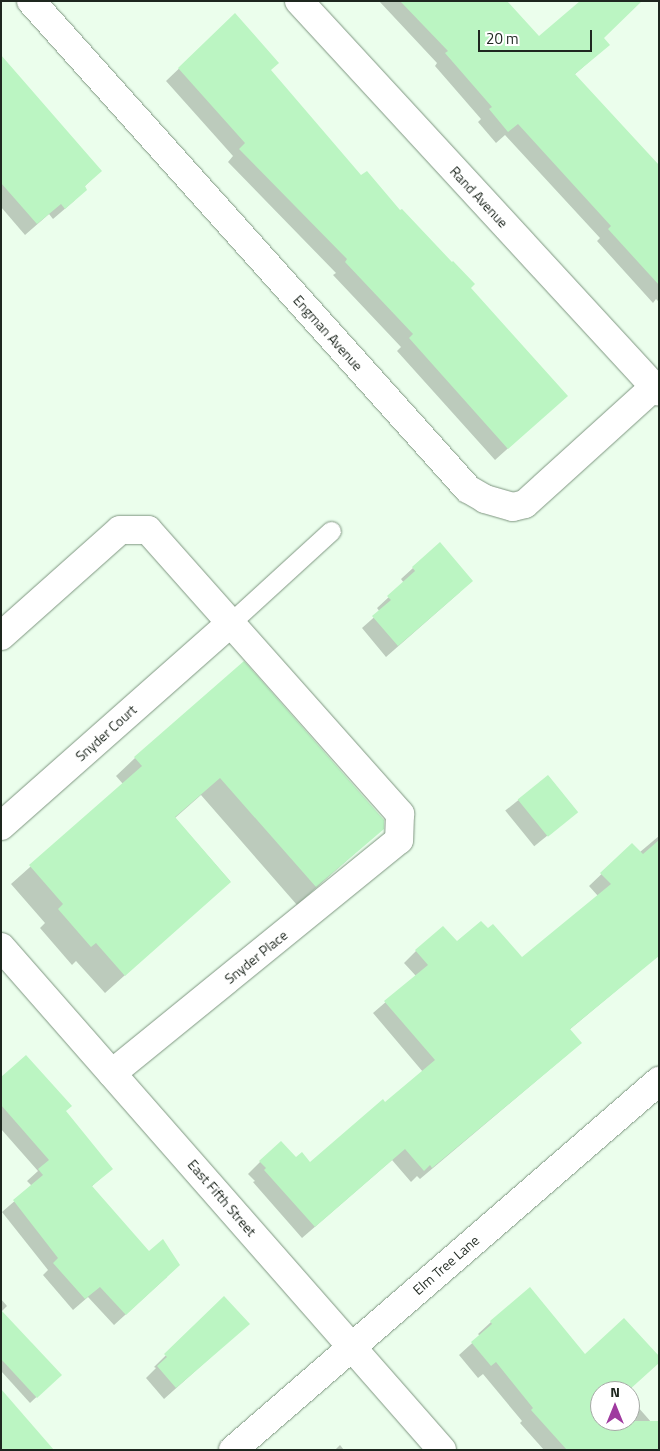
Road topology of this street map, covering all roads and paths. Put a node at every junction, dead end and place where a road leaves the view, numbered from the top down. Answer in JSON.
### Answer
{"nodes":[{"id":1,"x":31,"y":1,"type":"edge"},
{"id":2,"x":299,"y":1,"type":"edge"},
{"id":3,"x":656,"y":390,"type":"edge"},
{"id":4,"x":331,"y":531,"type":"dead end"},
{"id":5,"x":220,"y":631,"type":"junction"},
{"id":6,"x":1,"y":636,"type":"edge"},
{"id":7,"x":1,"y":826,"type":"edge"},
{"id":8,"x":1,"y":948,"type":"edge"},
{"id":9,"x":112,"y":1073,"type":"junction"},
{"id":10,"x":659,"y":1081,"type":"edge"},
{"id":11,"x":352,"y":1347,"type":"junction"},
{"id":12,"x":232,"y":1450,"type":"edge"},
{"id":13,"x":442,"y":1450,"type":"edge"}],
"edges":[{"from":1,"to":3,"type":"street","name":"Engman Avenue"},
{"from":2,"to":3,"type":"street","name":"Rand Avenue"},
{"from":4,"to":5,"type":"lane"},
{"from":5,"to":6,"type":"street"},
{"from":5,"to":7,"type":"street","name":"Snyder Court"},
{"from":5,"to":9,"type":"street","name":"Snyder Place"},
{"from":8,"to":9,"type":"street","name":"East Fifth Street"},
{"from":9,"to":11,"type":"street","name":"East Fifth Street"},
{"from":10,"to":11,"type":"street","name":"Elm Tree Lane"},
{"from":11,"to":12,"type":"street","name":"Elm Tree Lane"},
{"from":11,"to":13,"type":"street","name":"East Fifth Street"}]}
